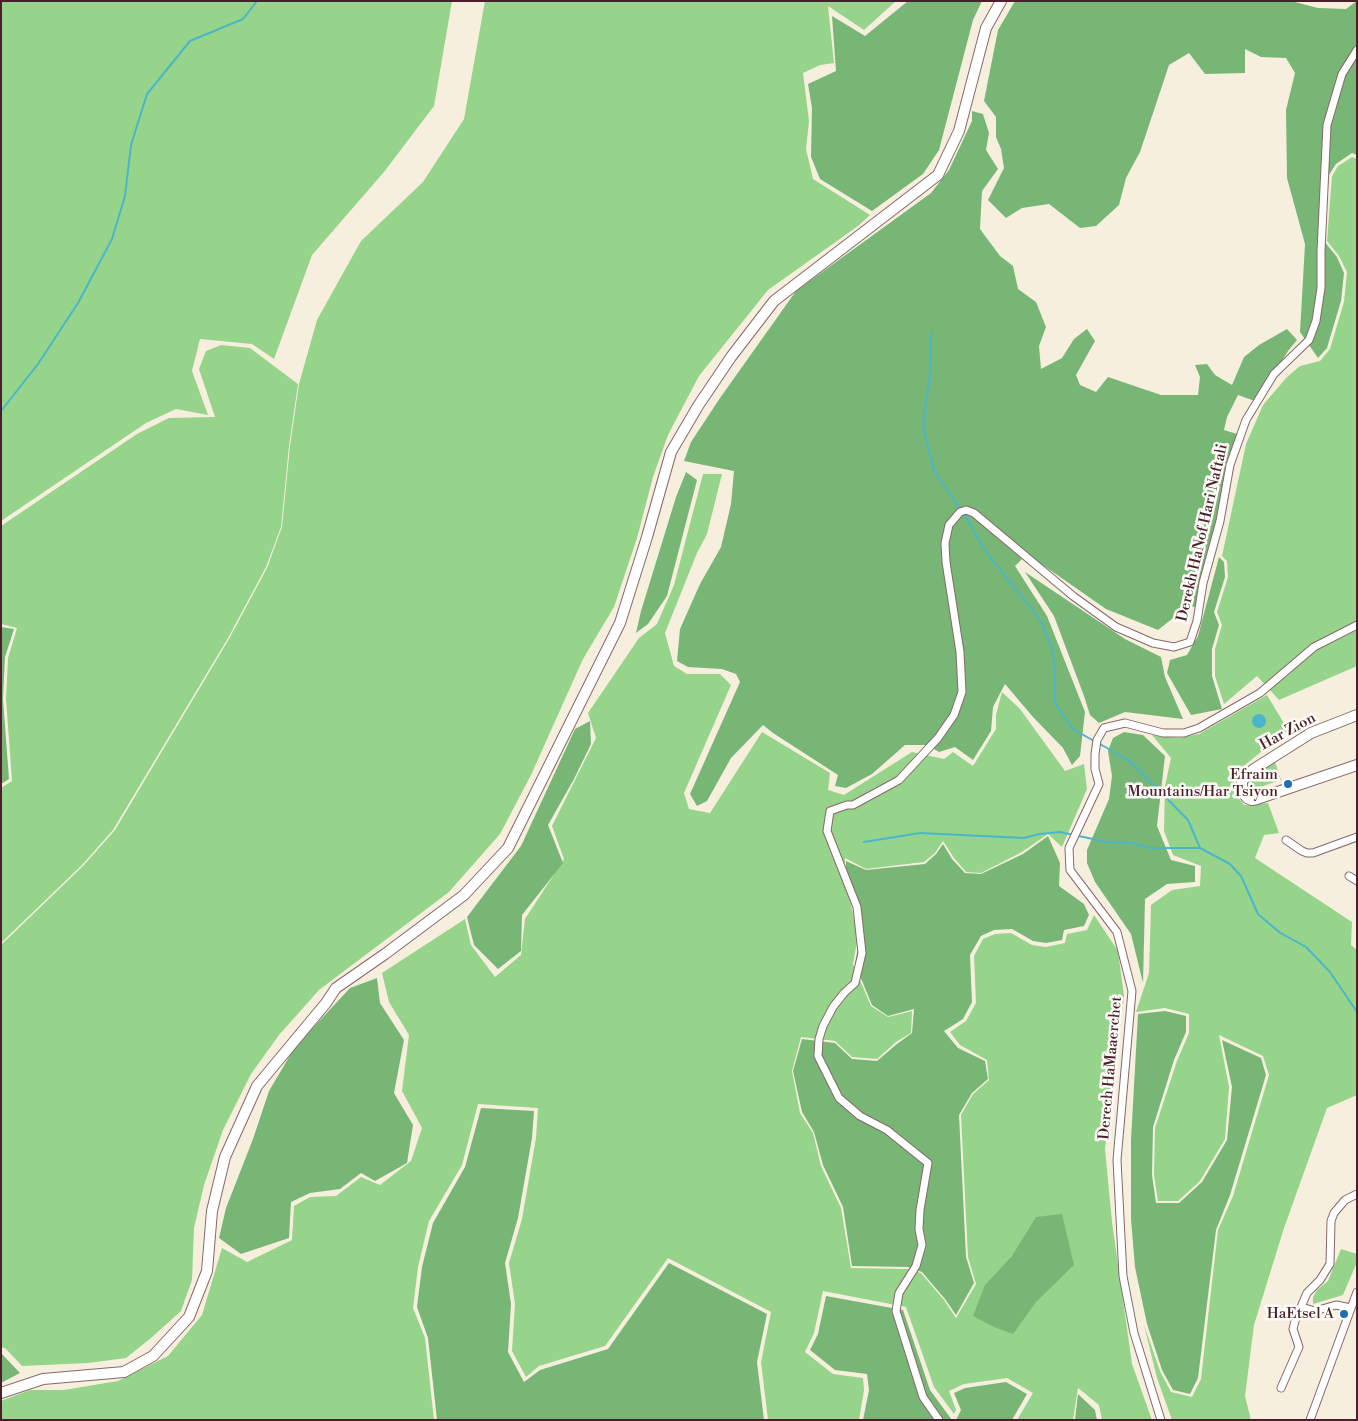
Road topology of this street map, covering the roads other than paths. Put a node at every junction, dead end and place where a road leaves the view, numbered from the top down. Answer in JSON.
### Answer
{"nodes":[{"id":1,"x":1001,"y":1,"type":"edge"},
{"id":2,"x":1357,"y":50,"type":"edge"},
{"id":3,"x":1357,"y":625,"type":"edge"},
{"id":4,"x":1357,"y":716,"type":"edge"},
{"id":5,"x":1357,"y":765,"type":"edge"},
{"id":6,"x":1357,"y":837,"type":"edge"},
{"id":7,"x":1286,"y":840,"type":"dead end"},
{"id":8,"x":1349,"y":876,"type":"dead end"},
{"id":9,"x":1357,"y":881,"type":"edge"},
{"id":10,"x":1357,"y":1194,"type":"edge"},
{"id":11,"x":1357,"y":1292,"type":"edge"},
{"id":12,"x":1301,"y":1307,"type":"junction"},
{"id":13,"x":1351,"y":1308,"type":"junction"},
{"id":14,"x":1281,"y":1388,"type":"dead end"},
{"id":15,"x":1,"y":1393,"type":"edge"},
{"id":16,"x":939,"y":1420,"type":"edge"},
{"id":17,"x":1161,"y":1420,"type":"edge"},
{"id":18,"x":1310,"y":1420,"type":"edge"}],
"edges":[{"from":1,"to":15,"type":"main road"},
{"from":2,"to":16,"type":"street","name":"Derekh HaNof Hari Naftali"},
{"from":3,"to":17,"type":"street","name":"Derech HaMaaerchet"},
{"from":4,"to":5,"type":"main road","name":"Har Zion"},
{"from":6,"to":7,"type":"street"},
{"from":8,"to":9,"type":"street"},
{"from":10,"to":12,"type":"street"},
{"from":11,"to":13,"type":"street"},
{"from":12,"to":13,"type":"street"},
{"from":12,"to":14,"type":"street"},
{"from":13,"to":18,"type":"street"}]}
